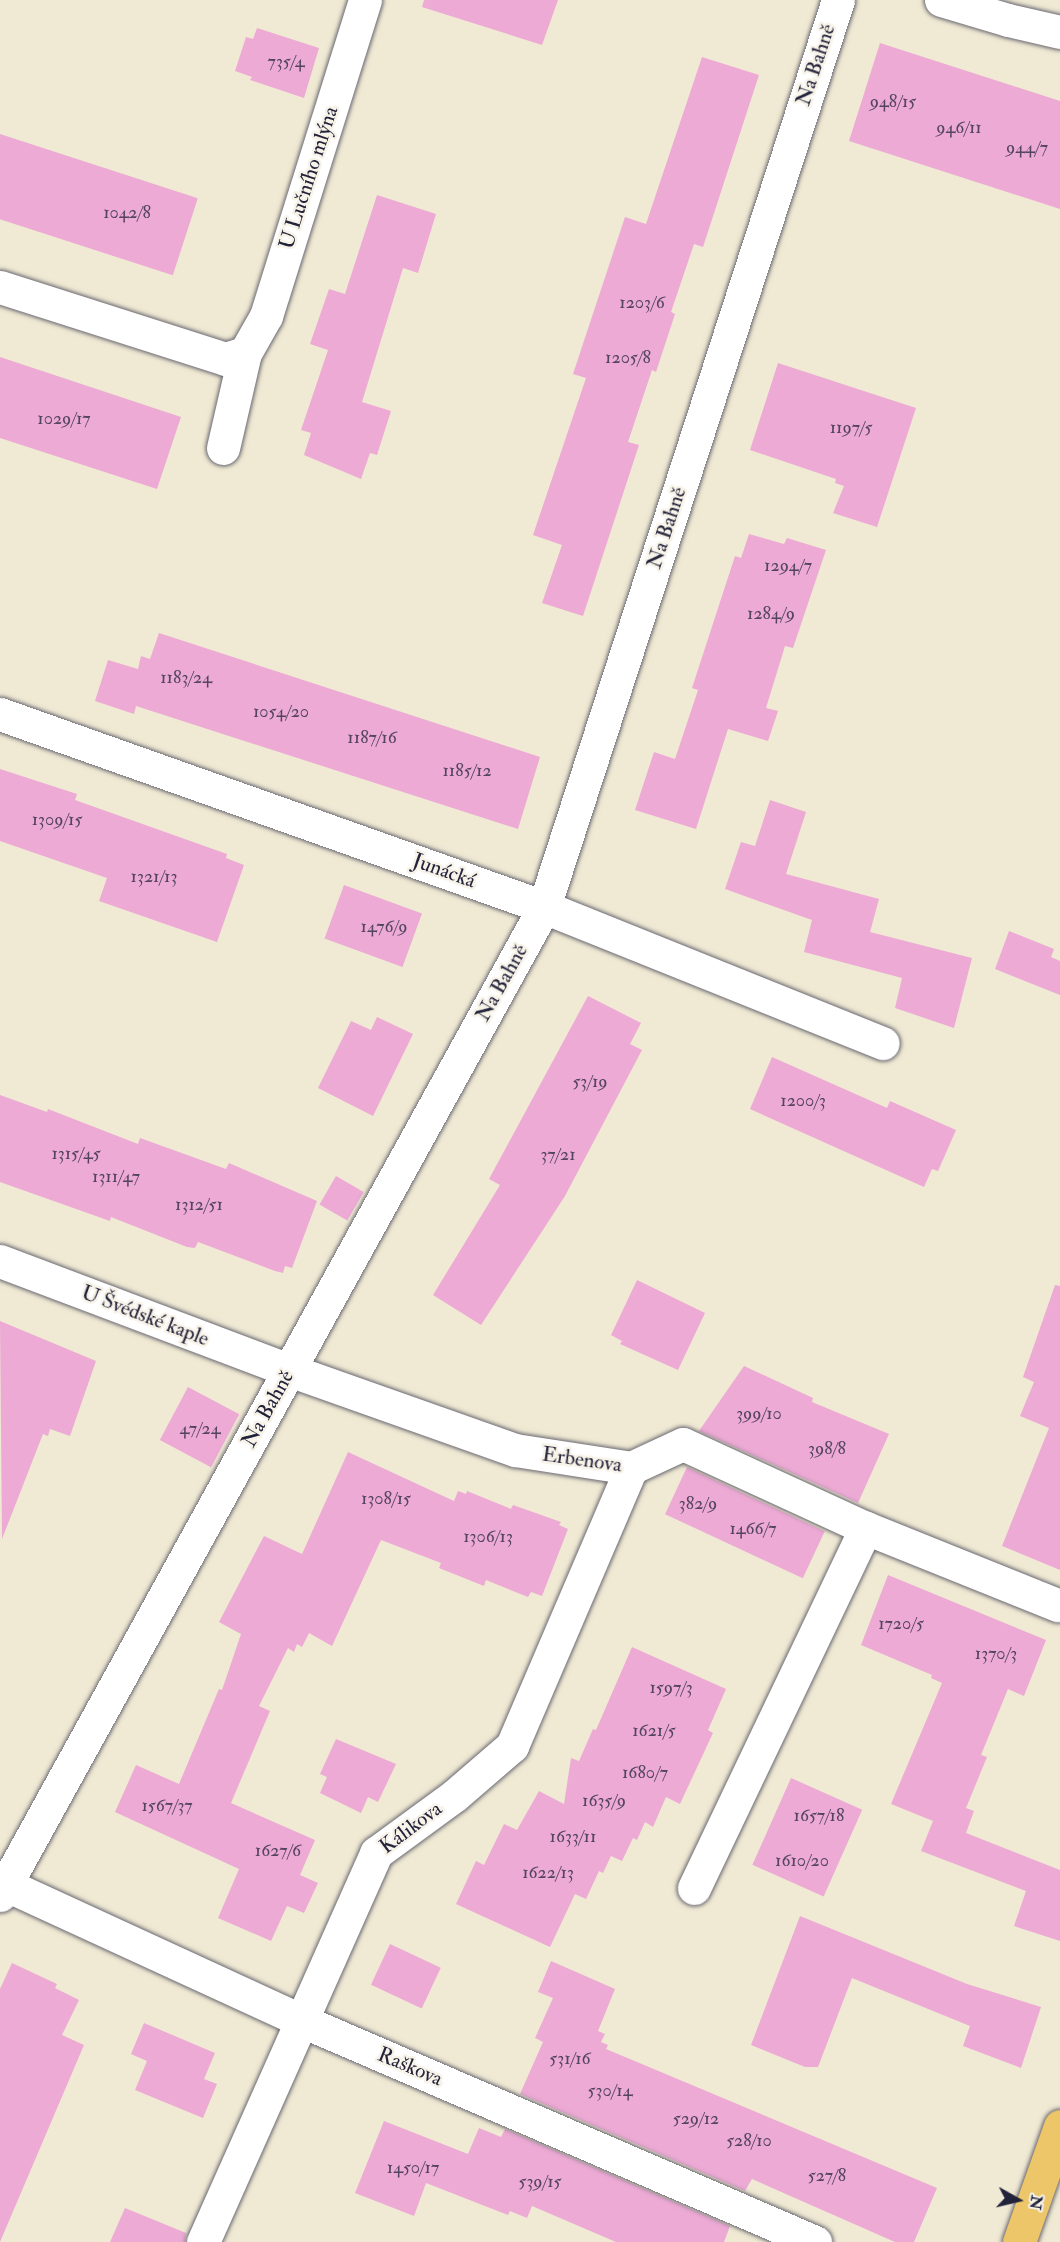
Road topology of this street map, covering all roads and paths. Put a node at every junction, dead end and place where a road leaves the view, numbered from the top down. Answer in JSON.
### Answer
{"nodes":[{"id":1,"x":365,"y":0,"type":"edge"},
{"id":2,"x":838,"y":0,"type":"edge"},
{"id":3,"x":941,"y":0,"type":"edge"},
{"id":4,"x":1060,"y":32,"type":"edge"},
{"id":5,"x":0,"y":287,"type":"edge"},
{"id":6,"x":245,"y":353,"type":"junction"},
{"id":7,"x":223,"y":448,"type":"dead end"},
{"id":8,"x":0,"y":714,"type":"edge"},
{"id":9,"x":544,"y":907,"type":"junction"},
{"id":10,"x":883,"y":1043,"type":"dead end"},
{"id":11,"x":0,"y":1261,"type":"edge"},
{"id":12,"x":289,"y":1370,"type":"junction"},
{"id":13,"x":631,"y":1468,"type":"junction"},
{"id":14,"x":866,"y":1528,"type":"junction"},
{"id":15,"x":1058,"y":1605,"type":"dead end"},
{"id":16,"x":2,"y":1887,"type":"edge"},
{"id":17,"x":694,"y":1888,"type":"dead end"},
{"id":18,"x":300,"y":2020,"type":"junction"},
{"id":19,"x":1060,"y":2126,"type":"edge"},
{"id":20,"x":203,"y":2242,"type":"edge"},
{"id":21,"x":815,"y":2242,"type":"edge"},
{"id":22,"x":1019,"y":2242,"type":"edge"}],
"edges":[{"from":1,"to":6,"type":"street","name":"U Lučního mlýna"},
{"from":2,"to":9,"type":"street","name":"Na Bahně"},
{"from":3,"to":4,"type":"street"},
{"from":5,"to":6,"type":"street"},
{"from":6,"to":7,"type":"street","name":"U Lučního mlýna"},
{"from":8,"to":9,"type":"street","name":"Junácká"},
{"from":9,"to":10,"type":"street","name":"Junácká"},
{"from":9,"to":12,"type":"street","name":"Na Bahně"},
{"from":11,"to":12,"type":"street","name":"U Švédské kaple"},
{"from":12,"to":13,"type":"street","name":"Erbenova"},
{"from":12,"to":16,"type":"street","name":"Na Bahně"},
{"from":13,"to":14,"type":"street","name":"Erbenova"},
{"from":13,"to":18,"type":"street","name":"Kálikova"},
{"from":14,"to":15,"type":"street","name":"Erbenova"},
{"from":14,"to":17,"type":"street"},
{"from":16,"to":18,"type":"street","name":"Raškova"},
{"from":18,"to":20,"type":"street","name":"Kálikova"},
{"from":18,"to":21,"type":"street","name":"Raškova"},
{"from":19,"to":22,"type":"main road"}]}
